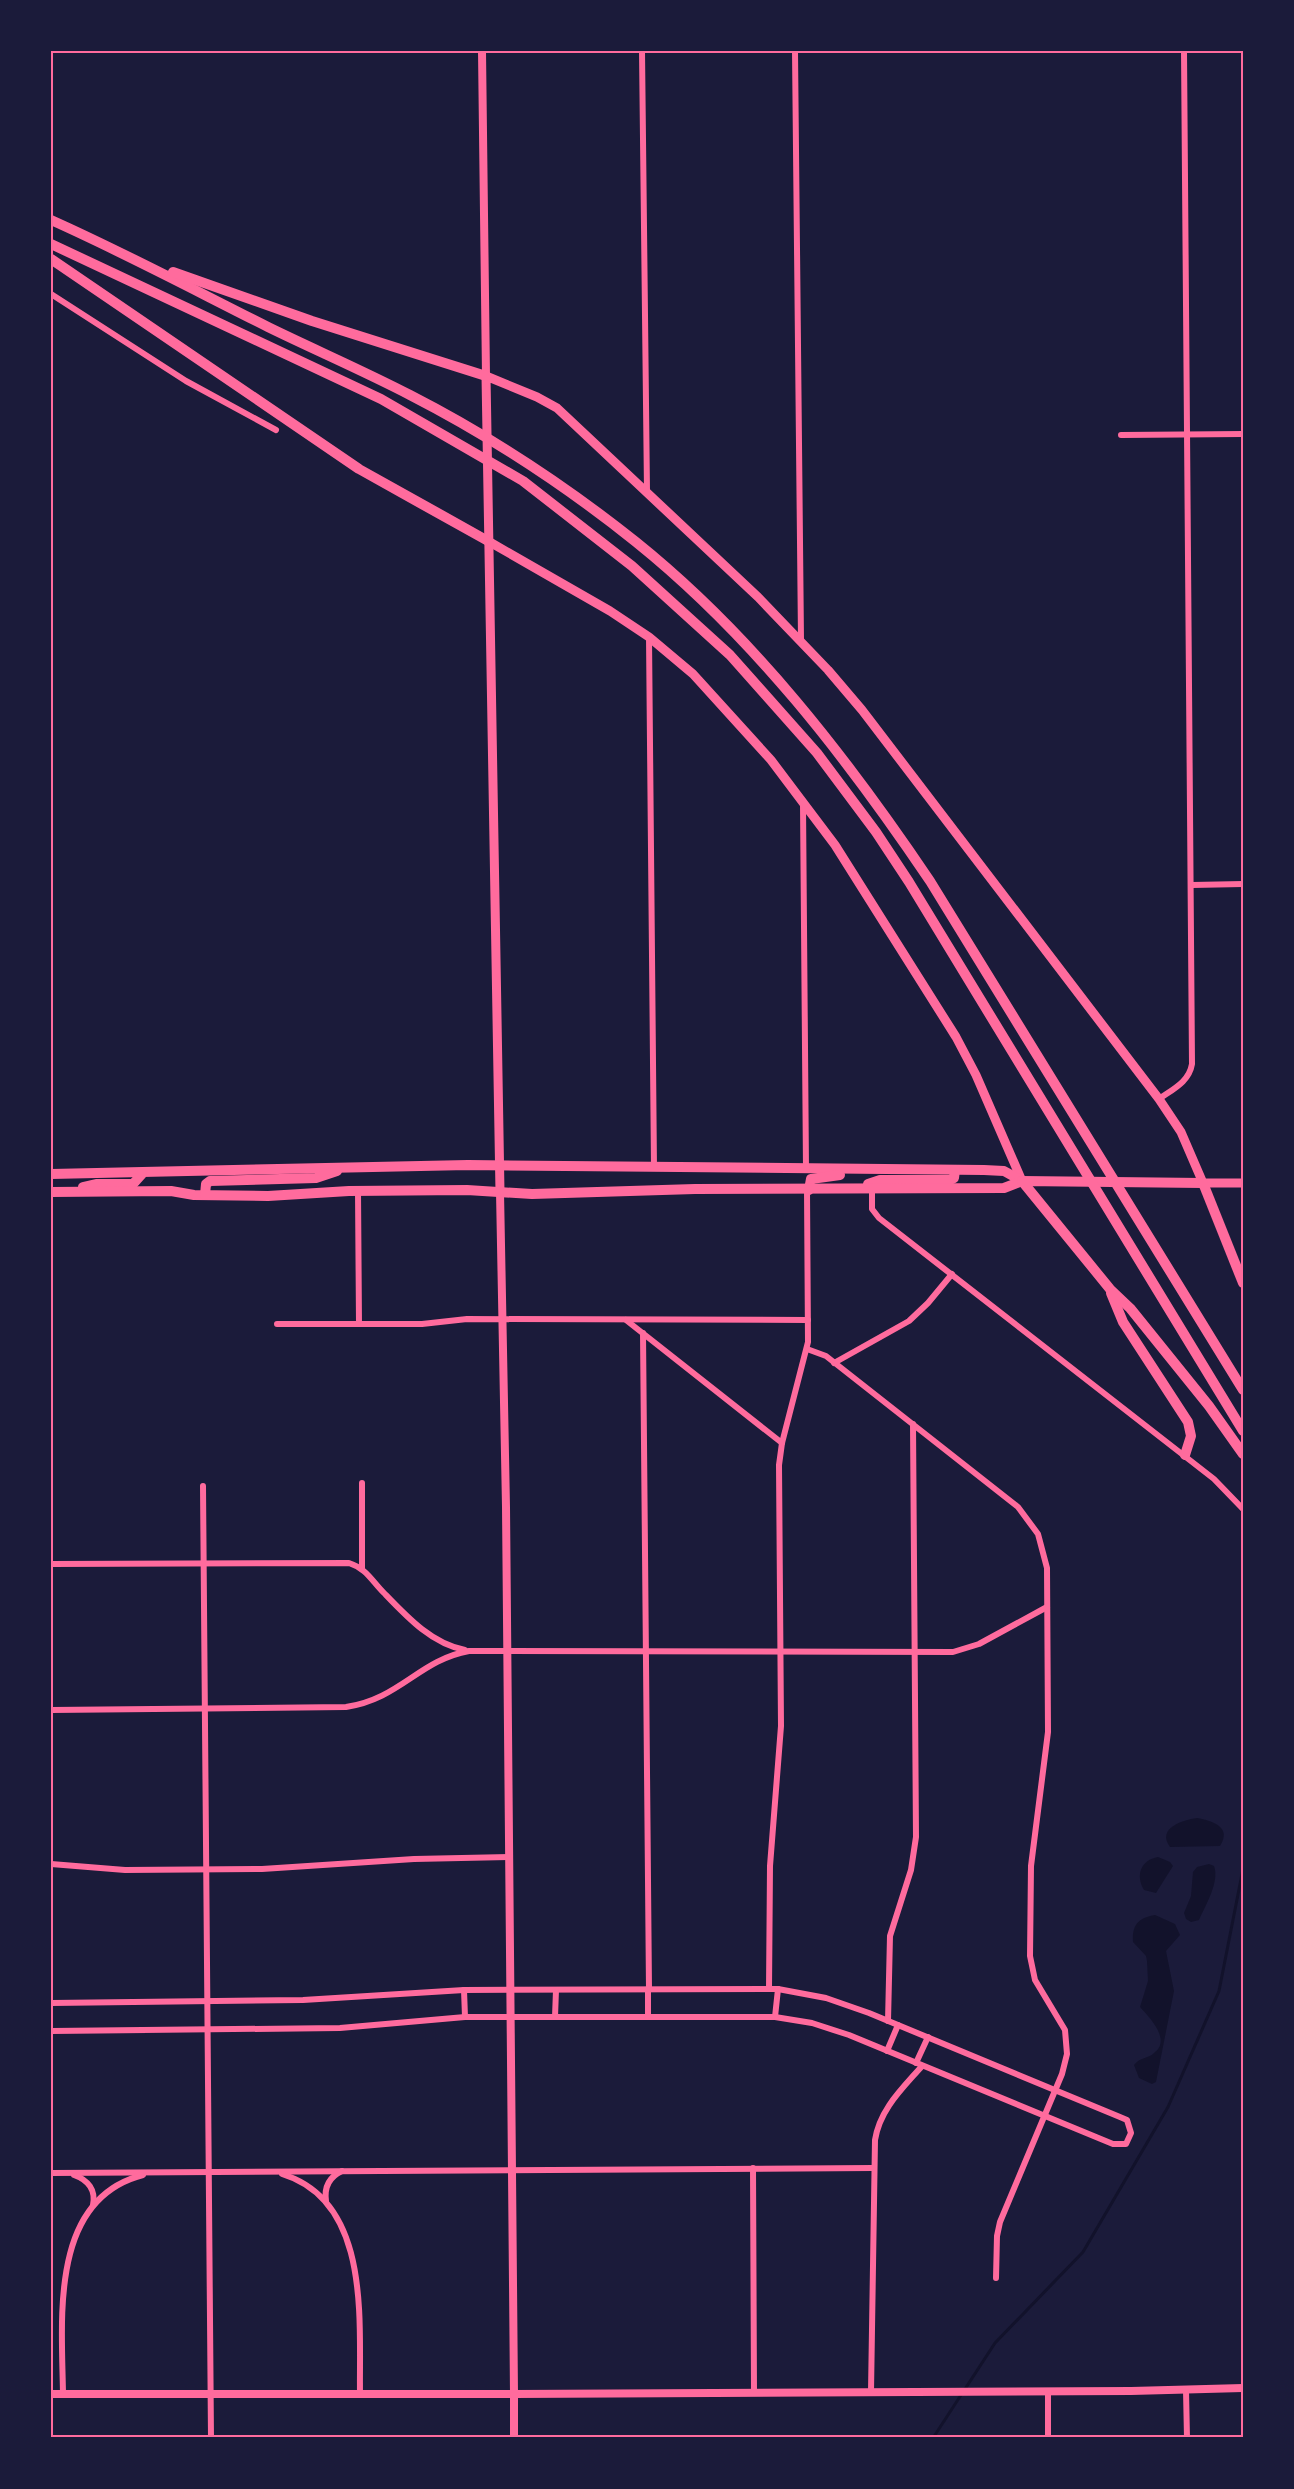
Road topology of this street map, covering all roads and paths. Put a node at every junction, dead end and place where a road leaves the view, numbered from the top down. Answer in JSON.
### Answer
{"nodes":[{"id":1,"x":482,"y":51,"type":"edge"},
{"id":2,"x":642,"y":51,"type":"edge"},
{"id":3,"x":795,"y":51,"type":"edge"},
{"id":4,"x":1184,"y":51,"type":"edge"},
{"id":5,"x":51,"y":220,"type":"edge"},
{"id":6,"x":51,"y":244,"type":"edge"},
{"id":7,"x":133,"y":257,"type":"junction"},
{"id":8,"x":51,"y":259,"type":"edge"},
{"id":9,"x":51,"y":294,"type":"edge"},
{"id":10,"x":486,"y":376,"type":"junction"},
{"id":11,"x":276,"y":430,"type":"dead end"},
{"id":12,"x":1187,"y":434,"type":"junction"},
{"id":13,"x":1243,"y":434,"type":"edge"},
{"id":14,"x":1121,"y":435,"type":"dead end"},
{"id":15,"x":647,"y":491,"type":"junction"},
{"id":16,"x":488,"y":541,"type":"junction"},
{"id":17,"x":649,"y":637,"type":"junction"},
{"id":18,"x":801,"y":640,"type":"junction"},
{"id":19,"x":803,"y":800,"type":"junction"},
{"id":20,"x":1243,"y":884,"type":"edge"},
{"id":21,"x":1191,"y":885,"type":"junction"},
{"id":22,"x":1159,"y":1099,"type":"junction"},
{"id":23,"x":349,"y":1167,"type":"junction"},
{"id":24,"x":500,"y":1167,"type":"junction"},
{"id":25,"x":654,"y":1169,"type":"junction"},
{"id":26,"x":806,"y":1169,"type":"junction"},
{"id":27,"x":872,"y":1169,"type":"junction"},
{"id":28,"x":955,"y":1170,"type":"junction"},
{"id":29,"x":51,"y":1174,"type":"edge"},
{"id":30,"x":142,"y":1174,"type":"junction"},
{"id":31,"x":1022,"y":1181,"type":"junction"},
{"id":32,"x":1203,"y":1183,"type":"junction"},
{"id":33,"x":1243,"y":1183,"type":"edge"},
{"id":34,"x":872,"y":1188,"type":"junction"},
{"id":35,"x":808,"y":1190,"type":"junction"},
{"id":36,"x":844,"y":1190,"type":"junction"},
{"id":37,"x":358,"y":1191,"type":"junction"},
{"id":38,"x":57,"y":1192,"type":"edge"},
{"id":39,"x":500,"y":1192,"type":"junction"},
{"id":40,"x":205,"y":1195,"type":"junction"},
{"id":41,"x":952,"y":1274,"type":"junction"},
{"id":42,"x":1243,"y":1283,"type":"edge"},
{"id":43,"x":1110,"y":1289,"type":"junction"},
{"id":44,"x":502,"y":1319,"type":"junction"},
{"id":45,"x":626,"y":1320,"type":"junction"},
{"id":46,"x":808,"y":1320,"type":"junction"},
{"id":47,"x":277,"y":1324,"type":"dead end"},
{"id":48,"x":359,"y":1324,"type":"junction"},
{"id":49,"x":643,"y":1333,"type":"junction"},
{"id":50,"x":807,"y":1349,"type":"junction"},
{"id":51,"x":834,"y":1363,"type":"junction"},
{"id":52,"x":1243,"y":1390,"type":"edge"},
{"id":53,"x":913,"y":1424,"type":"junction"},
{"id":54,"x":1243,"y":1431,"type":"edge"},
{"id":55,"x":782,"y":1443,"type":"junction"},
{"id":56,"x":1243,"y":1454,"type":"edge"},
{"id":57,"x":1185,"y":1455,"type":"junction"},
{"id":58,"x":362,"y":1483,"type":"dead end"},
{"id":59,"x":204,"y":1486,"type":"dead end"},
{"id":60,"x":1243,"y":1509,"type":"edge"},
{"id":61,"x":204,"y":1562,"type":"junction"},
{"id":62,"x":51,"y":1564,"type":"edge"},
{"id":63,"x":362,"y":1568,"type":"junction"},
{"id":64,"x":1047,"y":1606,"type":"junction"},
{"id":65,"x":469,"y":1651,"type":"junction"},
{"id":66,"x":507,"y":1651,"type":"junction"},
{"id":67,"x":646,"y":1651,"type":"junction"},
{"id":68,"x":781,"y":1652,"type":"junction"},
{"id":69,"x":915,"y":1652,"type":"junction"},
{"id":70,"x":205,"y":1708,"type":"junction"},
{"id":71,"x":51,"y":1710,"type":"edge"},
{"id":72,"x":509,"y":1857,"type":"junction"},
{"id":73,"x":51,"y":1864,"type":"edge"},
{"id":74,"x":207,"y":1870,"type":"junction"},
{"id":75,"x":649,"y":1989,"type":"junction"},
{"id":76,"x":769,"y":1989,"type":"junction"},
{"id":77,"x":777,"y":1989,"type":"junction"},
{"id":78,"x":464,"y":1990,"type":"junction"},
{"id":79,"x":510,"y":1990,"type":"junction"},
{"id":80,"x":555,"y":1990,"type":"junction"},
{"id":81,"x":208,"y":2002,"type":"junction"},
{"id":82,"x":51,"y":2003,"type":"edge"},
{"id":83,"x":648,"y":2016,"type":"junction"},
{"id":84,"x":510,"y":2017,"type":"junction"},
{"id":85,"x":555,"y":2017,"type":"junction"},
{"id":86,"x":775,"y":2017,"type":"junction"},
{"id":87,"x":465,"y":2018,"type":"junction"},
{"id":88,"x":888,"y":2021,"type":"junction"},
{"id":89,"x":898,"y":2025,"type":"junction"},
{"id":90,"x":208,"y":2030,"type":"junction"},
{"id":91,"x":51,"y":2031,"type":"edge"},
{"id":92,"x":928,"y":2037,"type":"junction"},
{"id":93,"x":887,"y":2051,"type":"junction"},
{"id":94,"x":919,"y":2065,"type":"junction"},
{"id":95,"x":1055,"y":2091,"type":"junction"},
{"id":96,"x":1044,"y":2116,"type":"junction"},
{"id":97,"x":753,"y":2168,"type":"junction"},
{"id":98,"x":873,"y":2168,"type":"junction"},
{"id":99,"x":512,"y":2169,"type":"junction"},
{"id":100,"x":346,"y":2170,"type":"junction"},
{"id":101,"x":273,"y":2171,"type":"junction"},
{"id":102,"x":152,"y":2172,"type":"junction"},
{"id":103,"x":210,"y":2172,"type":"junction"},
{"id":104,"x":51,"y":2173,"type":"edge"},
{"id":105,"x":68,"y":2173,"type":"junction"},
{"id":106,"x":328,"y":2207,"type":"junction"},
{"id":107,"x":90,"y":2211,"type":"junction"},
{"id":108,"x":996,"y":2278,"type":"dead end"},
{"id":109,"x":1243,"y":2388,"type":"edge"},
{"id":110,"x":1186,"y":2390,"type":"junction"},
{"id":111,"x":754,"y":2392,"type":"junction"},
{"id":112,"x":871,"y":2392,"type":"junction"},
{"id":113,"x":1048,"y":2392,"type":"junction"},
{"id":114,"x":211,"y":2393,"type":"junction"},
{"id":115,"x":51,"y":2394,"type":"edge"},
{"id":116,"x":63,"y":2394,"type":"junction"},
{"id":117,"x":360,"y":2394,"type":"junction"},
{"id":118,"x":514,"y":2394,"type":"junction"},
{"id":119,"x":211,"y":2438,"type":"edge"},
{"id":120,"x":514,"y":2438,"type":"edge"},
{"id":121,"x":1048,"y":2438,"type":"edge"},
{"id":122,"x":1187,"y":2438,"type":"edge"}],
"edges":[{"from":1,"to":10,"type":"street"},
{"from":2,"to":15,"type":"street"},
{"from":3,"to":18,"type":"street"},
{"from":4,"to":12,"type":"street"},
{"from":5,"to":7,"type":"highway"},
{"from":6,"to":54,"type":"highway"},
{"from":7,"to":10,"type":"highway"},
{"from":7,"to":52,"type":"highway"},
{"from":8,"to":16,"type":"highway"},
{"from":9,"to":11,"type":"street"},
{"from":10,"to":15,"type":"main road"},
{"from":10,"to":16,"type":"main road"},
{"from":12,"to":13,"type":"street"},
{"from":12,"to":14,"type":"street"},
{"from":12,"to":21,"type":"street"},
{"from":15,"to":18,"type":"main road"},
{"from":16,"to":17,"type":"main road"},
{"from":16,"to":24,"type":"main road"},
{"from":17,"to":19,"type":"main road"},
{"from":17,"to":25,"type":"street"},
{"from":18,"to":22,"type":"main road"},
{"from":19,"to":26,"type":"street"},
{"from":19,"to":31,"type":"main road"},
{"from":20,"to":21,"type":"street"},
{"from":21,"to":22,"type":"street"},
{"from":22,"to":32,"type":"main road"},
{"from":23,"to":24,"type":"highway"},
{"from":23,"to":30,"type":"highway"},
{"from":23,"to":40,"type":"highway"},
{"from":24,"to":25,"type":"highway"},
{"from":24,"to":39,"type":"main road"},
{"from":25,"to":26,"type":"highway"},
{"from":26,"to":27,"type":"highway"},
{"from":27,"to":28,"type":"highway"},
{"from":27,"to":35,"type":"highway"},
{"from":28,"to":31,"type":"highway"},
{"from":28,"to":36,"type":"highway"},
{"from":29,"to":30,"type":"highway"},
{"from":30,"to":38,"type":"highway"},
{"from":31,"to":32,"type":"highway"},
{"from":31,"to":34,"type":"highway"},
{"from":31,"to":43,"type":"highway"},
{"from":32,"to":33,"type":"main road"},
{"from":32,"to":42,"type":"highway"},
{"from":34,"to":36,"type":"highway"},
{"from":34,"to":41,"type":"street"},
{"from":35,"to":36,"type":"highway"},
{"from":35,"to":39,"type":"highway"},
{"from":35,"to":46,"type":"street"},
{"from":37,"to":39,"type":"highway"},
{"from":37,"to":40,"type":"highway"},
{"from":37,"to":48,"type":"street"},
{"from":38,"to":40,"type":"highway"},
{"from":39,"to":44,"type":"main road"},
{"from":41,"to":51,"type":"street"},
{"from":41,"to":57,"type":"street"},
{"from":43,"to":56,"type":"highway"},
{"from":43,"to":57,"type":"highway"},
{"from":44,"to":45,"type":"street"},
{"from":44,"to":48,"type":"street"},
{"from":44,"to":66,"type":"main road"},
{"from":45,"to":46,"type":"street"},
{"from":45,"to":49,"type":"street"},
{"from":46,"to":50,"type":"street"},
{"from":47,"to":48,"type":"street"},
{"from":49,"to":55,"type":"street"},
{"from":49,"to":67,"type":"street"},
{"from":50,"to":51,"type":"street"},
{"from":50,"to":55,"type":"street"},
{"from":51,"to":53,"type":"street"},
{"from":53,"to":64,"type":"street"},
{"from":53,"to":69,"type":"street"},
{"from":55,"to":68,"type":"street"},
{"from":57,"to":60,"type":"street"},
{"from":58,"to":63,"type":"street"},
{"from":59,"to":61,"type":"street"},
{"from":61,"to":62,"type":"street"},
{"from":61,"to":63,"type":"street"},
{"from":61,"to":70,"type":"street"},
{"from":63,"to":65,"type":"street"},
{"from":64,"to":69,"type":"street"},
{"from":64,"to":95,"type":"street"},
{"from":65,"to":66,"type":"street"},
{"from":65,"to":70,"type":"street"},
{"from":66,"to":67,"type":"street"},
{"from":66,"to":72,"type":"main road"},
{"from":67,"to":68,"type":"street"},
{"from":67,"to":75,"type":"street"},
{"from":68,"to":69,"type":"street"},
{"from":68,"to":76,"type":"street"},
{"from":69,"to":88,"type":"street"},
{"from":70,"to":71,"type":"street"},
{"from":70,"to":74,"type":"street"},
{"from":72,"to":74,"type":"street"},
{"from":72,"to":79,"type":"main road"},
{"from":73,"to":74,"type":"street"},
{"from":74,"to":81,"type":"street"},
{"from":75,"to":76,"type":"street"},
{"from":75,"to":80,"type":"street"},
{"from":75,"to":83,"type":"street"},
{"from":76,"to":77,"type":"street"},
{"from":77,"to":86,"type":"street"},
{"from":77,"to":88,"type":"street"},
{"from":78,"to":79,"type":"street"},
{"from":78,"to":81,"type":"street"},
{"from":78,"to":87,"type":"street"},
{"from":79,"to":80,"type":"street"},
{"from":79,"to":84,"type":"main road"},
{"from":80,"to":85,"type":"street"},
{"from":81,"to":82,"type":"street"},
{"from":81,"to":90,"type":"street"},
{"from":83,"to":85,"type":"street"},
{"from":83,"to":86,"type":"street"},
{"from":84,"to":85,"type":"street"},
{"from":84,"to":87,"type":"street"},
{"from":84,"to":99,"type":"main road"},
{"from":86,"to":93,"type":"street"},
{"from":87,"to":90,"type":"street"},
{"from":88,"to":89,"type":"street"},
{"from":89,"to":92,"type":"street"},
{"from":89,"to":93,"type":"street"},
{"from":90,"to":91,"type":"street"},
{"from":90,"to":103,"type":"street"},
{"from":92,"to":94,"type":"street"},
{"from":92,"to":95,"type":"street"},
{"from":93,"to":94,"type":"street"},
{"from":94,"to":96,"type":"street"},
{"from":94,"to":98,"type":"street"},
{"from":95,"to":96,"type":"street"},
{"from":95,"to":96,"type":"street"},
{"from":96,"to":108,"type":"street"},
{"from":97,"to":98,"type":"street"},
{"from":97,"to":99,"type":"street"},
{"from":97,"to":111,"type":"street"},
{"from":98,"to":112,"type":"street"},
{"from":99,"to":100,"type":"street"},
{"from":99,"to":118,"type":"main road"},
{"from":100,"to":101,"type":"street"},
{"from":100,"to":106,"type":"street"},
{"from":101,"to":103,"type":"street"},
{"from":101,"to":106,"type":"street"},
{"from":102,"to":103,"type":"street"},
{"from":102,"to":105,"type":"street"},
{"from":102,"to":107,"type":"street"},
{"from":103,"to":114,"type":"street"},
{"from":104,"to":105,"type":"street"},
{"from":105,"to":107,"type":"street"},
{"from":106,"to":117,"type":"street"},
{"from":107,"to":116,"type":"street"},
{"from":109,"to":110,"type":"main road"},
{"from":110,"to":113,"type":"main road"},
{"from":110,"to":122,"type":"street"},
{"from":111,"to":112,"type":"main road"},
{"from":111,"to":118,"type":"main road"},
{"from":112,"to":113,"type":"main road"},
{"from":113,"to":121,"type":"street"},
{"from":114,"to":116,"type":"street"},
{"from":114,"to":117,"type":"street"},
{"from":114,"to":119,"type":"street"},
{"from":115,"to":116,"type":"street"},
{"from":117,"to":118,"type":"street"},
{"from":118,"to":120,"type":"street"}]}
